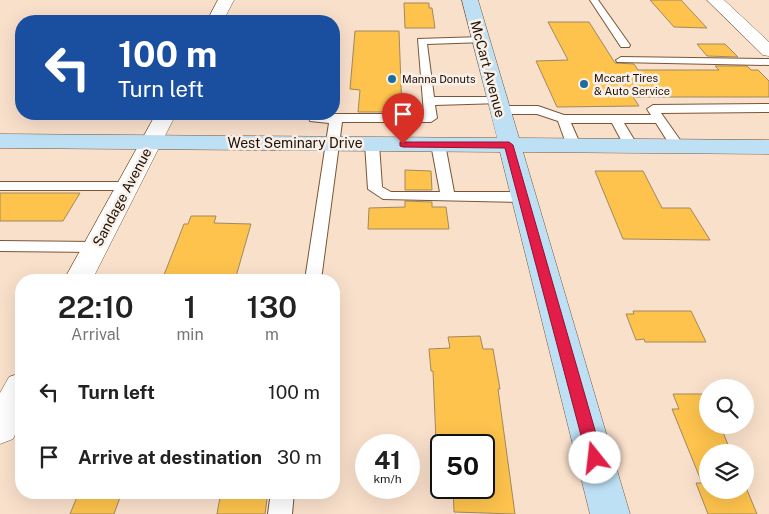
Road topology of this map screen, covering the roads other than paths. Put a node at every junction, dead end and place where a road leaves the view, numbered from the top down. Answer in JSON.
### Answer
{"nodes":[{"id":1,"x":226,"y":0,"type":"edge"},
{"id":2,"x":470,"y":0,"type":"edge"},
{"id":3,"x":594,"y":0,"type":"edge"},
{"id":4,"x":715,"y":0,"type":"edge"},
{"id":5,"x":218,"y":15,"type":"edge"},
{"id":6,"x":481,"y":40,"type":"junction"},
{"id":7,"x":625,"y":45,"type":"dead end"},
{"id":8,"x":769,"y":51,"type":"edge"},
{"id":9,"x":621,"y":60,"type":"dead end"},
{"id":10,"x":769,"y":62,"type":"edge"},
{"id":11,"x":429,"y":101,"type":"junction"},
{"id":12,"x":498,"y":106,"type":"junction"},
{"id":13,"x":769,"y":108,"type":"edge"},
{"id":14,"x":431,"y":118,"type":"junction"},
{"id":15,"x":340,"y":119,"type":"edge"},
{"id":16,"x":563,"y":119,"type":"junction"},
{"id":17,"x":616,"y":119,"type":"junction"},
{"id":18,"x":659,"y":119,"type":"junction"},
{"id":19,"x":163,"y":120,"type":"edge"},
{"id":20,"x":336,"y":120,"type":"edge"},
{"id":21,"x":0,"y":141,"type":"edge"},
{"id":22,"x":151,"y":142,"type":"junction"},
{"id":23,"x":332,"y":143,"type":"junction"},
{"id":24,"x":372,"y":144,"type":"junction"},
{"id":25,"x":436,"y":144,"type":"junction"},
{"id":26,"x":509,"y":145,"type":"junction"},
{"id":27,"x":574,"y":146,"type":"junction"},
{"id":28,"x":631,"y":146,"type":"junction"},
{"id":29,"x":678,"y":146,"type":"junction"},
{"id":30,"x":769,"y":147,"type":"edge"},
{"id":31,"x":0,"y":186,"type":"edge"},
{"id":32,"x":127,"y":186,"type":"junction"},
{"id":33,"x":448,"y":197,"type":"junction"},
{"id":34,"x":523,"y":197,"type":"junction"},
{"id":35,"x":0,"y":246,"type":"edge"},
{"id":36,"x":96,"y":247,"type":"junction"},
{"id":37,"x":81,"y":274,"type":"edge"},
{"id":38,"x":313,"y":274,"type":"edge"},
{"id":39,"x":15,"y":399,"type":"edge"},
{"id":40,"x":0,"y":428,"type":"edge"},
{"id":41,"x":282,"y":499,"type":"edge"},
{"id":42,"x":280,"y":514,"type":"edge"},
{"id":43,"x":610,"y":514,"type":"edge"}],
"edges":[{"from":1,"to":5,"type":"street"},
{"from":2,"to":6,"type":"main road","name":"McCart Avenue"},
{"from":3,"to":7,"type":"lane"},
{"from":4,"to":8,"type":"street"},
{"from":6,"to":11,"type":"lane"},
{"from":6,"to":12,"type":"main road","name":"McCart Avenue"},
{"from":9,"to":10,"type":"lane"},
{"from":11,"to":12,"type":"lane"},
{"from":11,"to":14,"type":"lane"},
{"from":12,"to":16,"type":"lane"},
{"from":12,"to":26,"type":"main road","name":"McCart Avenue"},
{"from":13,"to":18,"type":"lane"},
{"from":14,"to":15,"type":"lane"},
{"from":14,"to":25,"type":"lane"},
{"from":16,"to":17,"type":"lane"},
{"from":16,"to":27,"type":"lane"},
{"from":17,"to":18,"type":"lane"},
{"from":17,"to":28,"type":"lane"},
{"from":18,"to":29,"type":"lane"},
{"from":19,"to":22,"type":"street","name":"Sandage Avenue"},
{"from":20,"to":23,"type":"lane"},
{"from":21,"to":22,"type":"main road","name":"West Seminary Drive"},
{"from":22,"to":23,"type":"main road","name":"West Seminary Drive"},
{"from":22,"to":32,"type":"street","name":"Sandage Avenue"},
{"from":23,"to":24,"type":"main road","name":"West Seminary Drive"},
{"from":23,"to":38,"type":"lane"},
{"from":24,"to":25,"type":"main road","name":"West Seminary Drive"},
{"from":24,"to":33,"type":"lane"},
{"from":25,"to":26,"type":"main road","name":"West Seminary Drive"},
{"from":25,"to":33,"type":"lane"},
{"from":26,"to":27,"type":"main road","name":"West Seminary Drive"},
{"from":26,"to":34,"type":"main road","name":"McCart Avenue"},
{"from":27,"to":28,"type":"main road","name":"West Seminary Drive"},
{"from":28,"to":29,"type":"main road","name":"West Seminary Drive"},
{"from":29,"to":30,"type":"main road","name":"West Seminary Drive"},
{"from":31,"to":32,"type":"lane"},
{"from":32,"to":36,"type":"street","name":"Sandage Avenue"},
{"from":33,"to":34,"type":"lane"},
{"from":34,"to":43,"type":"main road","name":"McCart Avenue"},
{"from":35,"to":36,"type":"lane"},
{"from":36,"to":37,"type":"street","name":"Sandage Avenue"},
{"from":39,"to":40,"type":"street"},
{"from":41,"to":42,"type":"lane"}]}
